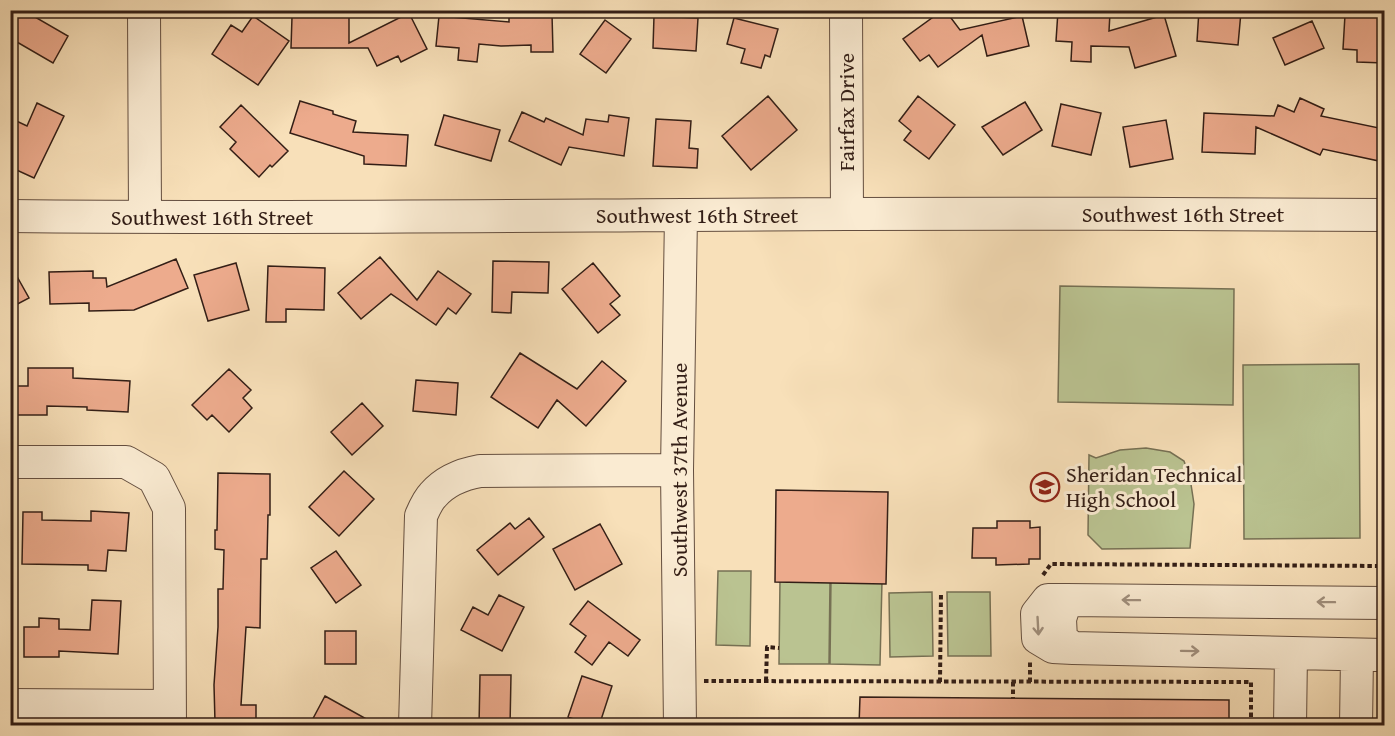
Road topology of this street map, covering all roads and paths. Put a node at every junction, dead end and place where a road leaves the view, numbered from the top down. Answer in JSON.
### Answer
{"nodes":[{"id":1,"x":144,"y":10,"type":"edge"},
{"id":2,"x":846,"y":10,"type":"edge"},
{"id":3,"x":847,"y":214,"type":"junction"},
{"id":4,"x":681,"y":215,"type":"junction"},
{"id":5,"x":1384,"y":215,"type":"edge"},
{"id":6,"x":10,"y":216,"type":"edge"},
{"id":7,"x":145,"y":217,"type":"junction"},
{"id":8,"x":10,"y":462,"type":"edge"},
{"id":9,"x":677,"y":470,"type":"junction"},
{"id":10,"x":941,"y":593,"type":"dead end"},
{"id":11,"x":1384,"y":603,"type":"edge"},
{"id":12,"x":779,"y":648,"type":"dead end"},
{"id":13,"x":1291,"y":653,"type":"junction"},
{"id":14,"x":1371,"y":655,"type":"edge"},
{"id":15,"x":680,"y":681,"type":"junction"},
{"id":16,"x":766,"y":681,"type":"junction"},
{"id":17,"x":940,"y":682,"type":"junction"},
{"id":18,"x":1012,"y":682,"type":"junction"},
{"id":19,"x":1012,"y":699,"type":"dead end"},
{"id":20,"x":10,"y":705,"type":"edge"},
{"id":21,"x":170,"y":716,"type":"edge"},
{"id":22,"x":415,"y":726,"type":"edge"},
{"id":23,"x":680,"y":726,"type":"edge"},
{"id":24,"x":1251,"y":726,"type":"edge"},
{"id":25,"x":1290,"y":726,"type":"edge"},
{"id":26,"x":1356,"y":726,"type":"edge"}],
"edges":[{"from":1,"to":7,"type":"street"},
{"from":2,"to":3,"type":"street","name":"Fairfax Drive"},
{"from":3,"to":4,"type":"street","name":"Southwest 16th Street"},
{"from":3,"to":5,"type":"street","name":"Southwest 16th Street"},
{"from":4,"to":7,"type":"street","name":"Southwest 16th Street"},
{"from":4,"to":9,"type":"street","name":"Southwest 37th Avenue"},
{"from":6,"to":7,"type":"street","name":"Southwest 16th Street"},
{"from":8,"to":21,"type":"street"},
{"from":9,"to":15,"type":"street","name":"Southwest 37th Avenue"},
{"from":9,"to":22,"type":"street"},
{"from":10,"to":17,"type":"path"},
{"from":11,"to":13,"type":"street","one_way":true},
{"from":12,"to":16,"type":"path"},
{"from":13,"to":14,"type":"street"},
{"from":13,"to":25,"type":"street"},
{"from":14,"to":26,"type":"street"},
{"from":15,"to":16,"type":"path"},
{"from":15,"to":23,"type":"street","name":"Southwest 37th Avenue"},
{"from":16,"to":17,"type":"path"},
{"from":17,"to":18,"type":"path"},
{"from":18,"to":19,"type":"path"},
{"from":18,"to":24,"type":"path"},
{"from":20,"to":21,"type":"street"}]}
